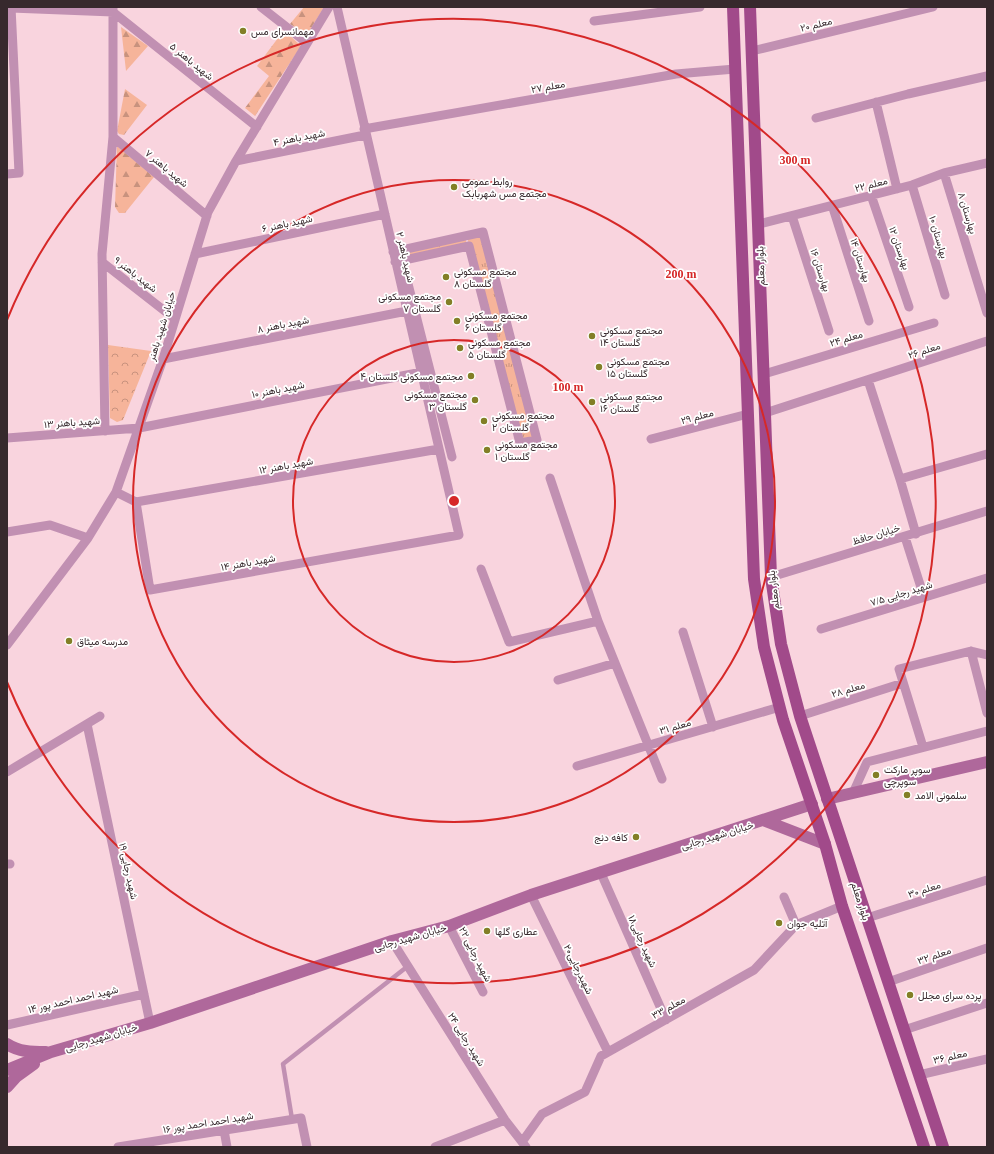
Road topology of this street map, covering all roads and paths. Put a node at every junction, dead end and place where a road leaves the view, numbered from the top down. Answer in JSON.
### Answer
{"nodes":[{"id":1,"x":11,"y":7,"type":"edge"},
{"id":2,"x":261,"y":7,"type":"edge"},
{"id":3,"x":329,"y":7,"type":"edge"},
{"id":4,"x":337,"y":7,"type":"edge"},
{"id":5,"x":700,"y":7,"type":"edge"},
{"id":6,"x":733,"y":7,"type":"edge"},
{"id":7,"x":750,"y":7,"type":"edge"},
{"id":8,"x":933,"y":7,"type":"edge"},
{"id":9,"x":113,"y":10,"type":"edge"},
{"id":10,"x":594,"y":21,"type":"dead end"},
{"id":11,"x":307,"y":43,"type":"junction"},
{"id":12,"x":752,"y":50,"type":"junction"},
{"id":13,"x":735,"y":68,"type":"junction"},
{"id":14,"x":987,"y":76,"type":"edge"},
{"id":15,"x":876,"y":102,"type":"junction"},
{"id":16,"x":816,"y":118,"type":"dead end"},
{"id":17,"x":257,"y":127,"type":"junction"},
{"id":18,"x":365,"y":132,"type":"junction"},
{"id":19,"x":113,"y":137,"type":"junction"},
{"id":20,"x":236,"y":161,"type":"junction"},
{"id":21,"x":986,"y":166,"type":"edge"},
{"id":22,"x":944,"y":173,"type":"junction"},
{"id":23,"x":7,"y":174,"type":"edge"},
{"id":24,"x":912,"y":185,"type":"junction"},
{"id":25,"x":897,"y":189,"type":"junction"},
{"id":26,"x":871,"y":195,"type":"junction"},
{"id":27,"x":832,"y":205,"type":"junction"},
{"id":28,"x":385,"y":214,"type":"junction"},
{"id":29,"x":207,"y":216,"type":"junction"},
{"id":30,"x":792,"y":216,"type":"junction"},
{"id":31,"x":759,"y":224,"type":"junction"},
{"id":32,"x":466,"y":236,"type":"junction"},
{"id":33,"x":469,"y":246,"type":"junction"},
{"id":34,"x":393,"y":252,"type":"junction"},
{"id":35,"x":195,"y":254,"type":"junction"},
{"id":36,"x":399,"y":261,"type":"junction"},
{"id":37,"x":102,"y":262,"type":"junction"},
{"id":38,"x":945,"y":295,"type":"dead end"},
{"id":39,"x":909,"y":307,"type":"dead end"},
{"id":40,"x":407,"y":311,"type":"junction"},
{"id":41,"x":987,"y":313,"type":"edge"},
{"id":42,"x":175,"y":319,"type":"junction"},
{"id":43,"x":762,"y":321,"type":"junction"},
{"id":44,"x":869,"y":321,"type":"dead end"},
{"id":45,"x":934,"y":322,"type":"dead end"},
{"id":46,"x":745,"y":323,"type":"junction"},
{"id":47,"x":829,"y":331,"type":"dead end"},
{"id":48,"x":987,"y":341,"type":"edge"},
{"id":49,"x":163,"y":359,"type":"junction"},
{"id":50,"x":422,"y":372,"type":"junction"},
{"id":51,"x":764,"y":374,"type":"junction"},
{"id":52,"x":868,"y":380,"type":"junction"},
{"id":53,"x":765,"y":413,"type":"junction"},
{"id":54,"x":748,"y":414,"type":"junction"},
{"id":55,"x":139,"y":428,"type":"junction"},
{"id":56,"x":105,"y":431,"type":"junction"},
{"id":57,"x":7,"y":438,"type":"edge"},
{"id":58,"x":651,"y":439,"type":"dead end"},
{"id":59,"x":439,"y":449,"type":"junction"},
{"id":60,"x":987,"y":454,"type":"edge"},
{"id":61,"x":452,"y":457,"type":"dead end"},
{"id":62,"x":550,"y":478,"type":"dead end"},
{"id":63,"x":900,"y":479,"type":"junction"},
{"id":64,"x":116,"y":492,"type":"junction"},
{"id":65,"x":136,"y":502,"type":"junction"},
{"id":66,"x":987,"y":511,"type":"edge"},
{"id":67,"x":7,"y":532,"type":"edge"},
{"id":68,"x":916,"y":534,"type":"junction"},
{"id":69,"x":459,"y":535,"type":"joint"},
{"id":70,"x":905,"y":537,"type":"junction"},
{"id":71,"x":88,"y":538,"type":"junction"},
{"id":72,"x":481,"y":569,"type":"dead end"},
{"id":73,"x":771,"y":577,"type":"junction"},
{"id":74,"x":987,"y":578,"type":"edge"},
{"id":75,"x":924,"y":597,"type":"junction"},
{"id":76,"x":598,"y":621,"type":"junction"},
{"id":77,"x":821,"y":628,"type":"dead end"},
{"id":78,"x":683,"y":632,"type":"dead end"},
{"id":79,"x":7,"y":645,"type":"edge"},
{"id":80,"x":971,"y":651,"type":"junction"},
{"id":81,"x":987,"y":655,"type":"edge"},
{"id":82,"x":615,"y":663,"type":"junction"},
{"id":83,"x":558,"y":680,"type":"dead end"},
{"id":84,"x":903,"y":683,"type":"junction"},
{"id":85,"x":780,"y":707,"type":"junction"},
{"id":86,"x":987,"y":714,"type":"edge"},
{"id":87,"x":100,"y":716,"type":"dead end"},
{"id":88,"x":800,"y":716,"type":"junction"},
{"id":89,"x":87,"y":724,"type":"junction"},
{"id":90,"x":713,"y":727,"type":"junction"},
{"id":91,"x":987,"y":731,"type":"edge"},
{"id":92,"x":648,"y":745,"type":"junction"},
{"id":93,"x":923,"y":748,"type":"junction"},
{"id":94,"x":987,"y":762,"type":"edge"},
{"id":95,"x":577,"y":766,"type":"dead end"},
{"id":96,"x":7,"y":772,"type":"edge"},
{"id":97,"x":662,"y":779,"type":"dead end"},
{"id":98,"x":853,"y":793,"type":"junction"},
{"id":99,"x":827,"y":799,"type":"junction"},
{"id":100,"x":812,"y":804,"type":"junction"},
{"id":101,"x":763,"y":820,"type":"junction"},
{"id":102,"x":825,"y":844,"type":"junction"},
{"id":103,"x":600,"y":872,"type":"junction"},
{"id":104,"x":987,"y":880,"type":"edge"},
{"id":105,"x":531,"y":894,"type":"junction"},
{"id":106,"x":784,"y":897,"type":"dead end"},
{"id":107,"x":842,"y":906,"type":"junction"},
{"id":108,"x":867,"y":918,"type":"junction"},
{"id":109,"x":796,"y":925,"type":"junction"},
{"id":110,"x":449,"y":926,"type":"junction"},
{"id":111,"x":392,"y":941,"type":"junction"},
{"id":112,"x":987,"y":948,"type":"edge"},
{"id":113,"x":408,"y":966,"type":"junction"},
{"id":114,"x":888,"y":982,"type":"junction"},
{"id":115,"x":483,"y":992,"type":"dead end"},
{"id":116,"x":144,"y":994,"type":"junction"},
{"id":117,"x":987,"y":1003,"type":"edge"},
{"id":118,"x":666,"y":1020,"type":"junction"},
{"id":119,"x":150,"y":1023,"type":"junction"},
{"id":120,"x":7,"y":1025,"type":"edge"},
{"id":121,"x":904,"y":1030,"type":"junction"},
{"id":122,"x":7,"y":1044,"type":"edge"},
{"id":123,"x":51,"y":1052,"type":"junction"},
{"id":124,"x":608,"y":1052,"type":"junction"},
{"id":125,"x":987,"y":1059,"type":"edge"},
{"id":126,"x":7,"y":1070,"type":"edge"},
{"id":127,"x":919,"y":1075,"type":"junction"},
{"id":128,"x":7,"y":1087,"type":"edge"},
{"id":129,"x":297,"y":1119,"type":"junction"},
{"id":130,"x":505,"y":1120,"type":"junction"},
{"id":131,"x":224,"y":1130,"type":"junction"},
{"id":132,"x":180,"y":1137,"type":"junction"},
{"id":133,"x":524,"y":1144,"type":"edge"},
{"id":134,"x":121,"y":1147,"type":"edge"},
{"id":135,"x":182,"y":1147,"type":"edge"},
{"id":136,"x":227,"y":1147,"type":"edge"},
{"id":137,"x":307,"y":1147,"type":"edge"},
{"id":138,"x":435,"y":1147,"type":"edge"},
{"id":139,"x":924,"y":1147,"type":"edge"},
{"id":140,"x":943,"y":1147,"type":"edge"}],
"edges":[{"from":1,"to":9,"type":"street"},
{"from":1,"to":23,"type":"street"},
{"from":2,"to":11,"type":"street"},
{"from":3,"to":11,"type":"street","name":"خیابان شهید باهنر"},
{"from":4,"to":18,"type":"street","name":"شهید باهنر ۲"},
{"from":5,"to":10,"type":"street"},
{"from":6,"to":13,"type":"main road","name":"بلوار معلم"},
{"from":7,"to":12,"type":"main road","name":"بلوار معلم"},
{"from":8,"to":12,"type":"street","name":"معلم ۲۰"},
{"from":9,"to":17,"type":"street","name":"شهید باهنر ۵"},
{"from":9,"to":19,"type":"street"},
{"from":11,"to":17,"type":"street","name":"خیابان شهید باهنر"},
{"from":12,"to":31,"type":"main road","name":"بلوار معلم"},
{"from":13,"to":18,"type":"street","name":"معلم ۲۷"},
{"from":13,"to":46,"type":"main road","name":"بلوار معلم"},
{"from":14,"to":15,"type":"street"},
{"from":15,"to":16,"type":"street"},
{"from":15,"to":25,"type":"street"},
{"from":17,"to":20,"type":"street","name":"خیابان شهید باهنر"},
{"from":18,"to":20,"type":"street","name":"شهید باهنر ۴"},
{"from":18,"to":28,"type":"street","name":"شهید باهنر ۲"},
{"from":19,"to":29,"type":"street","name":"شهید باهنر ۷"},
{"from":19,"to":37,"type":"street"},
{"from":20,"to":29,"type":"street","name":"خیابان شهید باهنر"},
{"from":21,"to":22,"type":"street","name":"معلم ۲۲"},
{"from":22,"to":24,"type":"street","name":"معلم ۲۲"},
{"from":22,"to":41,"type":"street","name":"بهارستان ۸"},
{"from":24,"to":25,"type":"street","name":"معلم ۲۲"},
{"from":24,"to":38,"type":"street","name":"بهارستان ۱۰"},
{"from":25,"to":26,"type":"street","name":"معلم ۲۲"},
{"from":26,"to":27,"type":"street","name":"معلم ۲۲"},
{"from":26,"to":39,"type":"street","name":"بهارستان ۱۲"},
{"from":27,"to":30,"type":"street","name":"معلم ۲۲"},
{"from":27,"to":44,"type":"street","name":"بهارستان ۱۴"},
{"from":28,"to":34,"type":"street","name":"شهید باهنر ۲"},
{"from":28,"to":35,"type":"street","name":"شهید باهنر ۶"},
{"from":29,"to":35,"type":"street","name":"خیابان شهید باهنر"},
{"from":30,"to":31,"type":"street","name":"معلم ۲۲"},
{"from":30,"to":47,"type":"street","name":"بهارستان ۱۶"},
{"from":31,"to":43,"type":"main road","name":"بلوار معلم"},
{"from":32,"to":33,"type":"street"},
{"from":32,"to":33,"type":"street"},
{"from":32,"to":34,"type":"street"},
{"from":33,"to":36,"type":"street"},
{"from":34,"to":36,"type":"street","name":"شهید باهنر ۲"},
{"from":35,"to":42,"type":"street","name":"خیابان شهید باهنر"},
{"from":36,"to":40,"type":"street","name":"شهید باهنر ۲"},
{"from":36,"to":61,"type":"street"},
{"from":37,"to":42,"type":"street","name":"شهید باهنر ۹"},
{"from":37,"to":56,"type":"street"},
{"from":40,"to":49,"type":"street","name":"شهید باهنر ۸"},
{"from":40,"to":50,"type":"street","name":"شهید باهنر ۲"},
{"from":42,"to":49,"type":"street","name":"خیابان شهید باهنر"},
{"from":43,"to":46,"type":"main road"},
{"from":43,"to":51,"type":"main road","name":"بلوار معلم"},
{"from":45,"to":51,"type":"street","name":"معلم ۲۴"},
{"from":46,"to":54,"type":"main road","name":"بلوار معلم"},
{"from":48,"to":52,"type":"street","name":"معلم ۲۶"},
{"from":49,"to":55,"type":"street","name":"خیابان شهید باهنر"},
{"from":50,"to":55,"type":"street","name":"شهید باهنر ۱۰"},
{"from":50,"to":59,"type":"street","name":"شهید باهنر ۲"},
{"from":51,"to":53,"type":"main road","name":"بلوار معلم"},
{"from":52,"to":53,"type":"street","name":"معلم ۲۶"},
{"from":52,"to":63,"type":"street"},
{"from":53,"to":73,"type":"main road","name":"بلوار معلم"},
{"from":54,"to":58,"type":"street","name":"معلم ۲۹"},
{"from":54,"to":85,"type":"main road","name":"بلوار معلم"},
{"from":55,"to":56,"type":"street","name":"شهید باهنر ۱۳"},
{"from":55,"to":64,"type":"street","name":"خیابان شهید باهنر"},
{"from":56,"to":57,"type":"street","name":"شهید باهنر ۱۳"},
{"from":59,"to":65,"type":"street","name":"شهید باهنر ۱۲"},
{"from":59,"to":69,"type":"street","name":"شهید باهنر ۲"},
{"from":60,"to":63,"type":"street"},
{"from":62,"to":76,"type":"street"},
{"from":63,"to":68,"type":"street"},
{"from":64,"to":65,"type":"street"},
{"from":64,"to":71,"type":"street","name":"خیابان شهید باهنر"},
{"from":65,"to":69,"type":"street","name":"شهید باهنر ۱۴"},
{"from":66,"to":68,"type":"street","name":"خیابان حافظ"},
{"from":67,"to":71,"type":"street"},
{"from":68,"to":70,"type":"street","name":"خیابان حافظ"},
{"from":70,"to":73,"type":"street","name":"خیابان حافظ"},
{"from":70,"to":75,"type":"street"},
{"from":71,"to":79,"type":"street","name":"خیابان شهید باهنر"},
{"from":72,"to":76,"type":"street"},
{"from":73,"to":88,"type":"main road","name":"بلوار معلم"},
{"from":74,"to":75,"type":"street","name":"شهید رجایی ۷/۵"},
{"from":75,"to":77,"type":"street","name":"شهید رجایی ۷/۵"},
{"from":76,"to":82,"type":"street"},
{"from":78,"to":90,"type":"street"},
{"from":80,"to":81,"type":"street"},
{"from":80,"to":84,"type":"street"},
{"from":80,"to":86,"type":"street"},
{"from":82,"to":83,"type":"street"},
{"from":82,"to":92,"type":"street"},
{"from":84,"to":88,"type":"street","name":"معلم ۲۸"},
{"from":84,"to":93,"type":"street"},
{"from":85,"to":90,"type":"street","name":"معلم ۳۱"},
{"from":85,"to":100,"type":"main road","name":"بلوار معلم"},
{"from":87,"to":89,"type":"street"},
{"from":88,"to":99,"type":"main road","name":"بلوار معلم"},
{"from":89,"to":96,"type":"street"},
{"from":89,"to":116,"type":"street","name":"شهید رجایی ۱۹"},
{"from":90,"to":92,"type":"street","name":"معلم ۳۱"},
{"from":91,"to":93,"type":"street"},
{"from":92,"to":95,"type":"street","name":"معلم ۳۱"},
{"from":92,"to":97,"type":"street"},
{"from":93,"to":98,"type":"street"},
{"from":94,"to":98,"type":"street"},
{"from":98,"to":99,"type":"street"},
{"from":99,"to":100,"type":"main road"},
{"from":99,"to":108,"type":"main road","name":"بلوار معلم"},
{"from":100,"to":101,"type":"street","name":"خیابان شهید رجایی"},
{"from":100,"to":102,"type":"main road","name":"بلوار معلم"},
{"from":101,"to":102,"type":"street"},
{"from":101,"to":103,"type":"street","name":"خیابان شهید رجایی"},
{"from":102,"to":107,"type":"main road","name":"بلوار معلم"},
{"from":103,"to":105,"type":"street","name":"خیابان شهید رجایی"},
{"from":103,"to":118,"type":"street","name":"شهید رجایی۱۸"},
{"from":104,"to":108,"type":"street","name":"معلم ۳۰"},
{"from":105,"to":110,"type":"street","name":"خیابان شهید رجایی"},
{"from":105,"to":124,"type":"street","name":"شهیدرجایی۲۰"},
{"from":106,"to":109,"type":"street"},
{"from":107,"to":109,"type":"street","name":"معلم ۳۳"},
{"from":107,"to":139,"type":"main road","name":"بلوار معلم"},
{"from":108,"to":114,"type":"main road","name":"بلوار معلم"},
{"from":109,"to":118,"type":"street","name":"معلم ۳۳"},
{"from":110,"to":111,"type":"street","name":"خیابان شهید رجایی"},
{"from":110,"to":115,"type":"street","name":"شهید رجایی ۲۲"},
{"from":111,"to":113,"type":"street","name":"شهید رجایی ۲۴"},
{"from":111,"to":119,"type":"street","name":"خیابان شهید رجایی"},
{"from":112,"to":114,"type":"street","name":"معلم ۳۲"},
{"from":113,"to":129,"type":"lane"},
{"from":113,"to":130,"type":"street","name":"شهید رجایی ۲۴"},
{"from":114,"to":121,"type":"main road","name":"بلوار معلم"},
{"from":116,"to":119,"type":"street","name":"شهید رجایی ۱۹"},
{"from":116,"to":120,"type":"street","name":"شهید احمد احمد پور ۱۴"},
{"from":117,"to":121,"type":"street"},
{"from":118,"to":124,"type":"street","name":"معلم ۳۳"},
{"from":119,"to":123,"type":"street","name":"خیابان شهید رجایی"},
{"from":121,"to":127,"type":"main road","name":"بلوار معلم"},
{"from":122,"to":123,"type":"street"},
{"from":123,"to":126,"type":"street","name":"خیابان شهید رجایی"},
{"from":123,"to":128,"type":"street"},
{"from":124,"to":133,"type":"street","name":"معلم ۳۳"},
{"from":125,"to":127,"type":"street","name":"معلم ۳۶"},
{"from":127,"to":140,"type":"main road","name":"بلوار معلم"},
{"from":129,"to":131,"type":"street","name":"شهید احمد احمد پور ۱۶"},
{"from":129,"to":137,"type":"street"},
{"from":130,"to":133,"type":"street","name":"شهید رجایی ۲۴"},
{"from":130,"to":138,"type":"street"},
{"from":131,"to":132,"type":"street","name":"شهید احمد احمد پور ۱۶"},
{"from":131,"to":136,"type":"street"},
{"from":132,"to":134,"type":"street","name":"شهید احمد احمد پور ۱۶"},
{"from":132,"to":135,"type":"street"}]}
